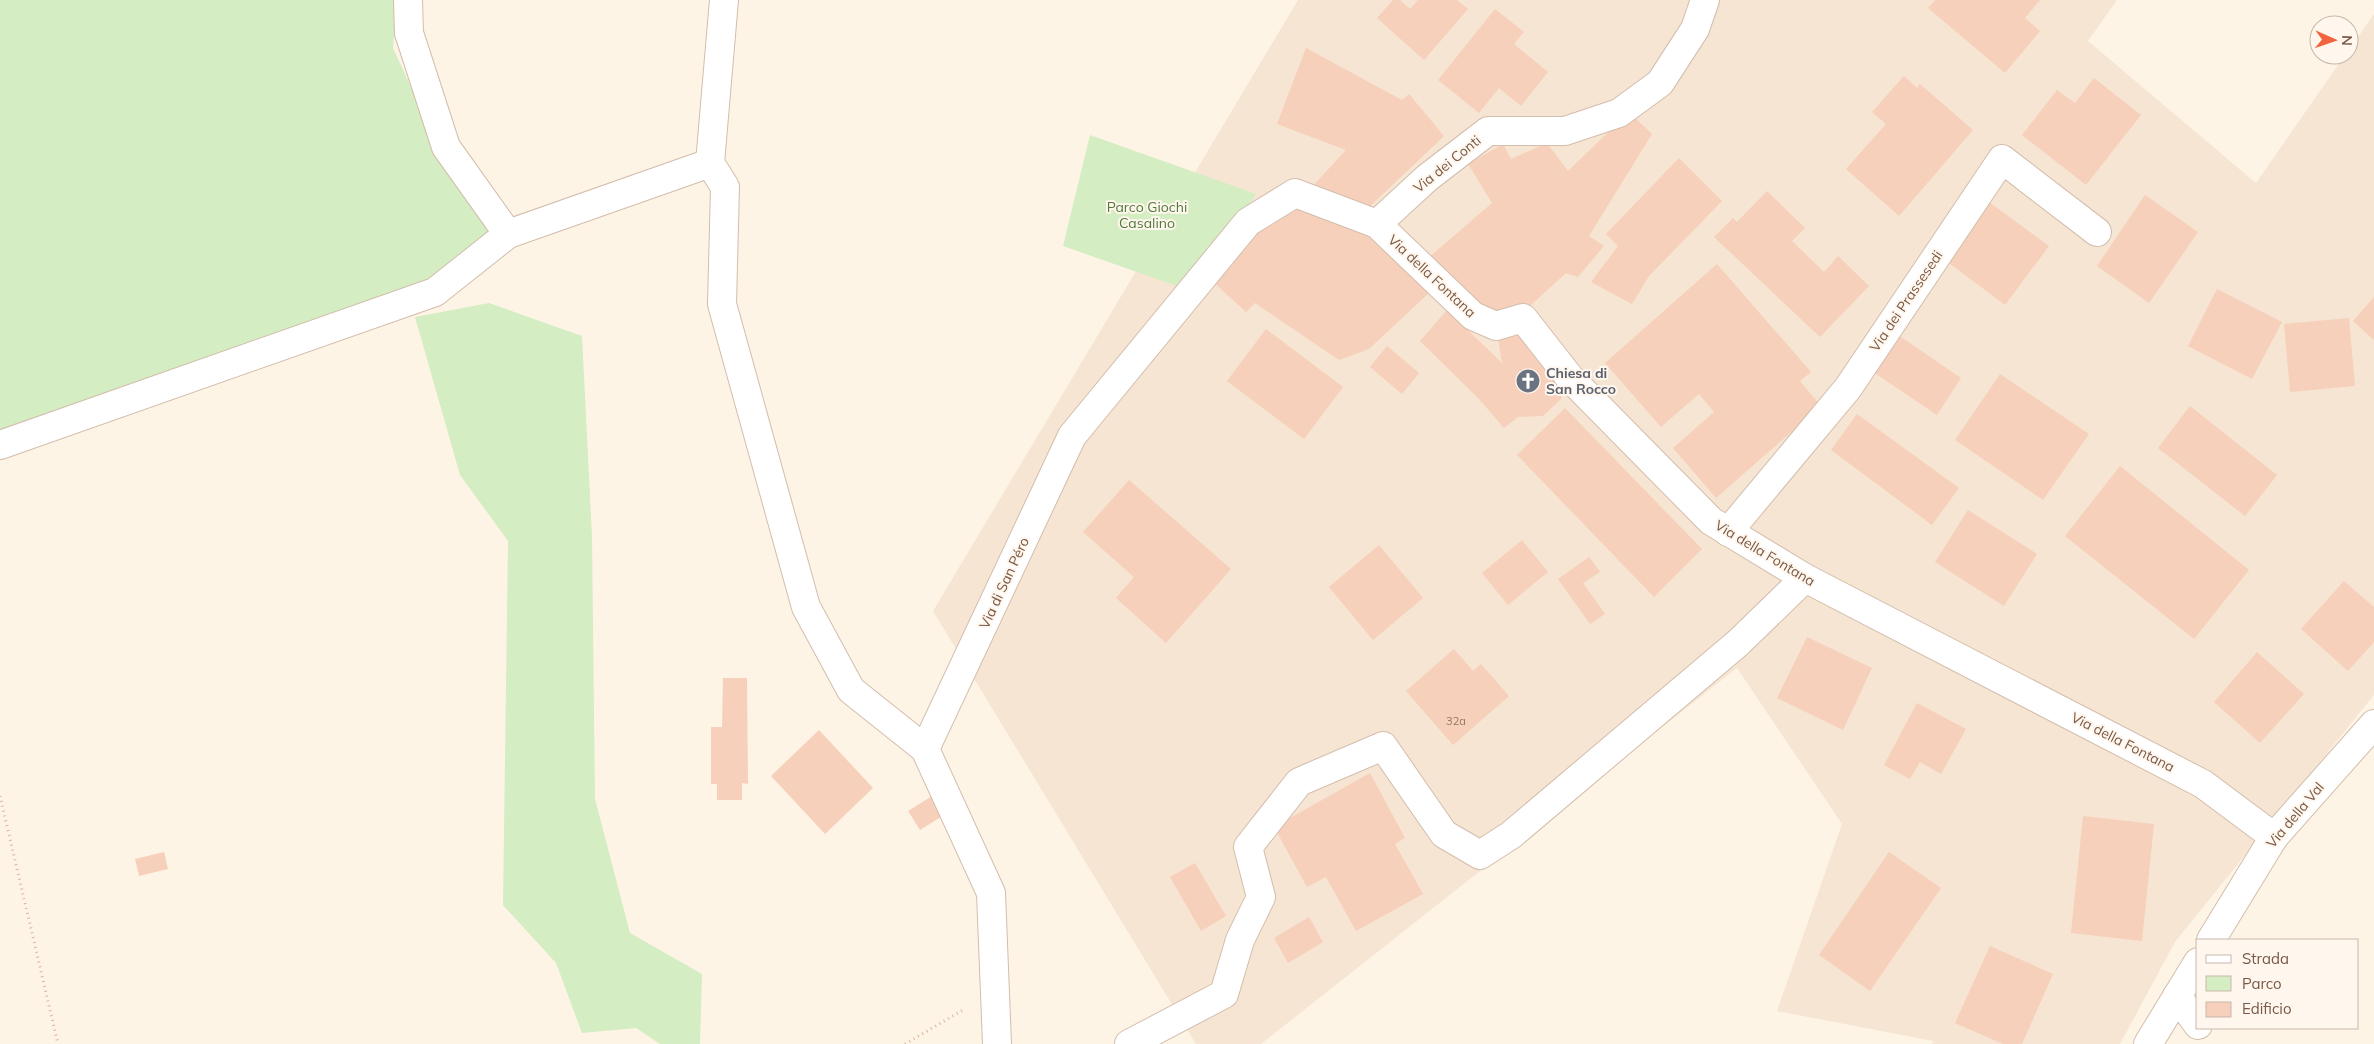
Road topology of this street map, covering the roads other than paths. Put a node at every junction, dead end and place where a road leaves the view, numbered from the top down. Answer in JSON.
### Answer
{"nodes":[{"id":1,"x":408,"y":0,"type":"edge"},
{"id":2,"x":724,"y":0,"type":"edge"},
{"id":3,"x":1706,"y":0,"type":"edge"},
{"id":4,"x":710,"y":163,"type":"junction"},
{"id":5,"x":1294,"y":193,"type":"joint"},
{"id":6,"x":1377,"y":224,"type":"junction"},
{"id":7,"x":2097,"y":232,"type":"dead end"},
{"id":8,"x":508,"y":234,"type":"junction"},
{"id":9,"x":0,"y":445,"type":"edge"},
{"id":10,"x":1728,"y":532,"type":"junction"},
{"id":11,"x":1805,"y":578,"type":"junction"},
{"id":12,"x":2374,"y":724,"type":"edge"},
{"id":13,"x":925,"y":749,"type":"junction"},
{"id":14,"x":2274,"y":836,"type":"junction"},
{"id":15,"x":2212,"y":939,"type":"edge"},
{"id":16,"x":2196,"y":965,"type":"edge"},
{"id":17,"x":2177,"y":996,"type":"junction"},
{"id":18,"x":2196,"y":1022,"type":"edge"},
{"id":19,"x":2201,"y":1029,"type":"edge"},
{"id":20,"x":998,"y":1044,"type":"edge"},
{"id":21,"x":1128,"y":1044,"type":"edge"},
{"id":22,"x":2148,"y":1044,"type":"edge"},
{"id":23,"x":2211,"y":1044,"type":"edge"}],
"edges":[{"from":1,"to":8,"type":"street"},
{"from":2,"to":4,"type":"street"},
{"from":3,"to":6,"type":"street","name":"Via dei Conti"},
{"from":4,"to":8,"type":"street"},
{"from":4,"to":13,"type":"street"},
{"from":5,"to":6,"type":"street","name":"Via della Fontana"},
{"from":5,"to":13,"type":"street","name":"Via di San Péro"},
{"from":6,"to":10,"type":"street","name":"Via della Fontana"},
{"from":7,"to":10,"type":"street","name":"Via dei Prassesedi"},
{"from":8,"to":9,"type":"street"},
{"from":10,"to":11,"type":"street","name":"Via della Fontana"},
{"from":11,"to":14,"type":"street","name":"Via della Fontana"},
{"from":11,"to":21,"type":"street"},
{"from":12,"to":14,"type":"street","name":"Via della Val"},
{"from":13,"to":20,"type":"street"},
{"from":14,"to":15,"type":"street","name":"Via della Val"},
{"from":16,"to":17,"type":"street"},
{"from":17,"to":18,"type":"street"},
{"from":17,"to":22,"type":"street"},
{"from":19,"to":23,"type":"street"}]}
